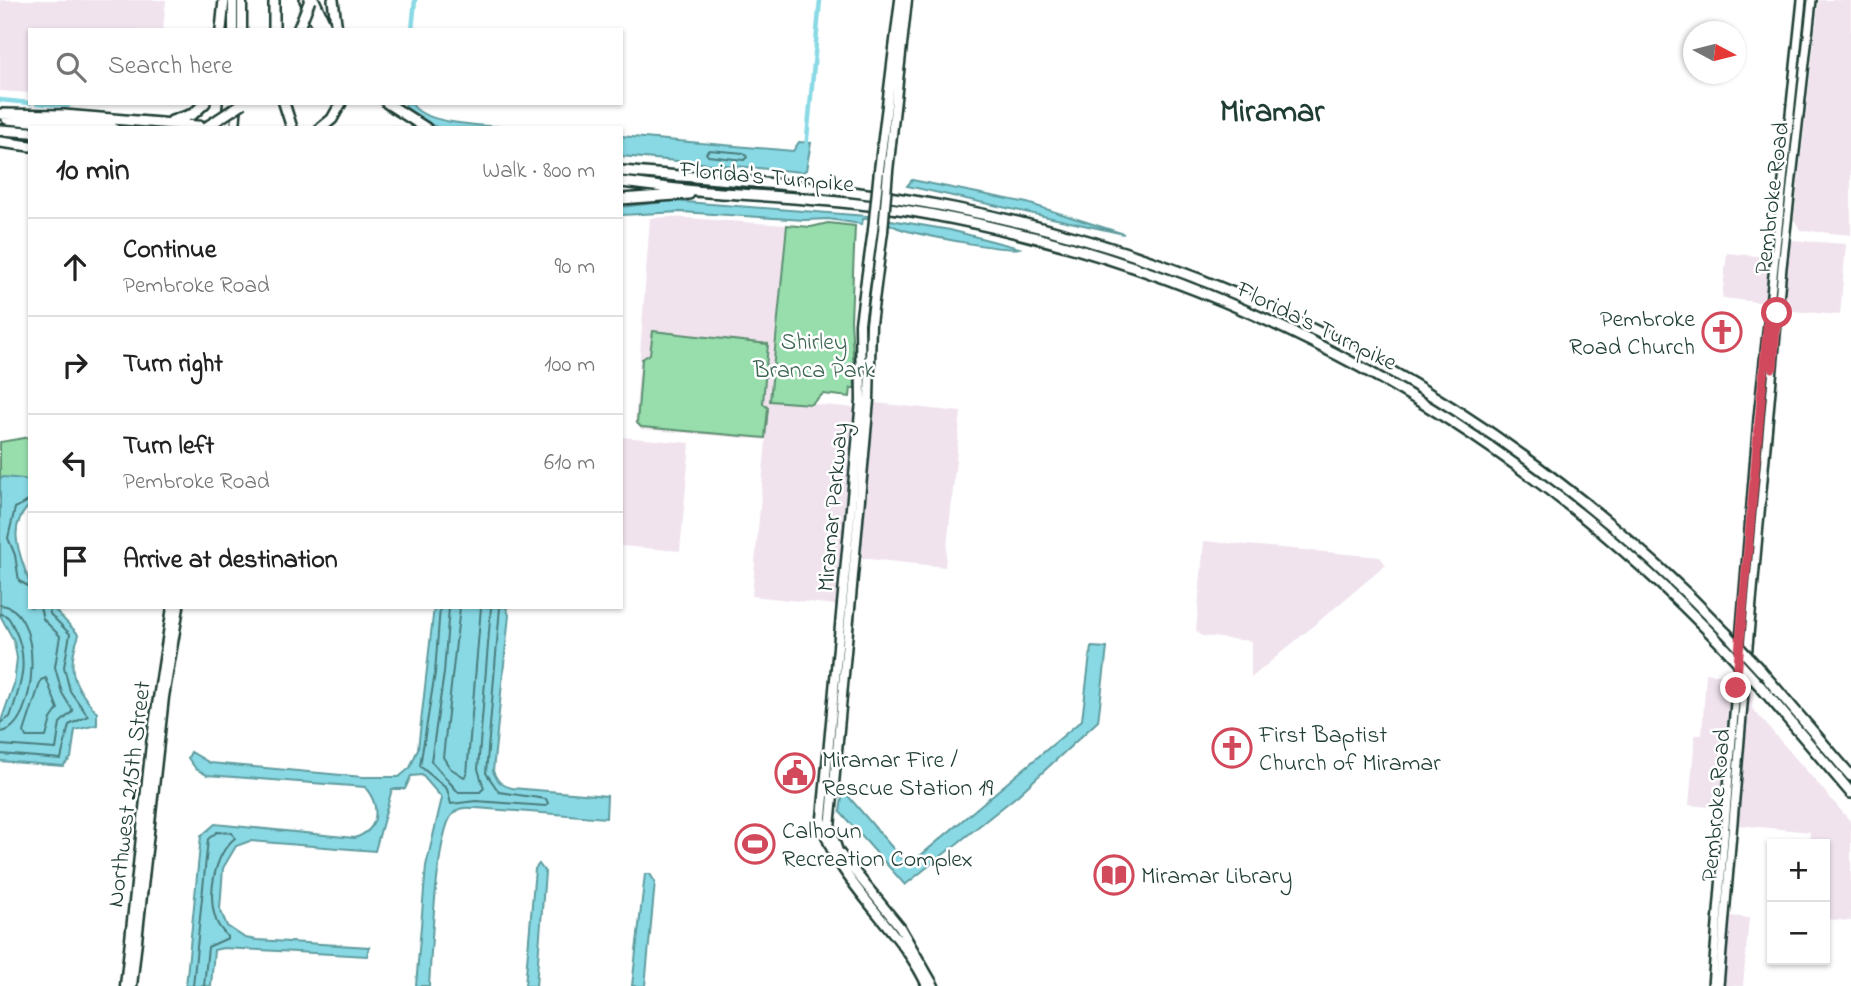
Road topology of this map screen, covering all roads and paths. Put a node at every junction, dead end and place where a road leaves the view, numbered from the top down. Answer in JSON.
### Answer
{"nodes":[{"id":1,"x":224,"y":0,"type":"edge"},
{"id":2,"x":233,"y":0,"type":"edge"},
{"id":3,"x":242,"y":0,"type":"edge"},
{"id":4,"x":274,"y":0,"type":"edge"},
{"id":5,"x":310,"y":0,"type":"edge"},
{"id":6,"x":333,"y":0,"type":"edge"},
{"id":7,"x":900,"y":0,"type":"edge"},
{"id":8,"x":907,"y":0,"type":"edge"},
{"id":9,"x":1802,"y":0,"type":"edge"},
{"id":10,"x":1812,"y":0,"type":"edge"},
{"id":11,"x":222,"y":28,"type":"edge"},
{"id":12,"x":233,"y":28,"type":"edge"},
{"id":13,"x":242,"y":28,"type":"edge"},
{"id":14,"x":274,"y":28,"type":"edge"},
{"id":15,"x":299,"y":28,"type":"edge"},
{"id":16,"x":318,"y":28,"type":"edge"},
{"id":17,"x":327,"y":28,"type":"edge"},
{"id":18,"x":337,"y":28,"type":"edge"},
{"id":19,"x":1799,"y":28,"type":"junction"},
{"id":20,"x":1793,"y":85,"type":"junction"},
{"id":21,"x":1802,"y":88,"type":"junction"},
{"id":22,"x":203,"y":105,"type":"edge"},
{"id":23,"x":228,"y":105,"type":"edge"},
{"id":24,"x":236,"y":105,"type":"edge"},
{"id":25,"x":240,"y":105,"type":"edge"},
{"id":26,"x":285,"y":105,"type":"edge"},
{"id":27,"x":340,"y":105,"type":"edge"},
{"id":28,"x":391,"y":105,"type":"edge"},
{"id":29,"x":0,"y":116,"type":"edge"},
{"id":30,"x":164,"y":123,"type":"junction"},
{"id":31,"x":94,"y":126,"type":"edge"},
{"id":32,"x":208,"y":126,"type":"edge"},
{"id":33,"x":229,"y":126,"type":"edge"},
{"id":34,"x":291,"y":126,"type":"edge"},
{"id":35,"x":323,"y":126,"type":"edge"},
{"id":36,"x":423,"y":126,"type":"edge"},
{"id":37,"x":0,"y":130,"type":"edge"},
{"id":38,"x":28,"y":132,"type":"edge"},
{"id":39,"x":1798,"y":133,"type":"junction"},
{"id":40,"x":0,"y":142,"type":"edge"},
{"id":41,"x":28,"y":146,"type":"edge"},
{"id":42,"x":623,"y":171,"type":"edge"},
{"id":43,"x":883,"y":171,"type":"junction"},
{"id":44,"x":623,"y":182,"type":"edge"},
{"id":45,"x":705,"y":192,"type":"junction"},
{"id":46,"x":623,"y":199,"type":"edge"},
{"id":47,"x":878,"y":230,"type":"junction"},
{"id":48,"x":1769,"y":308,"type":"junction"},
{"id":49,"x":1764,"y":363,"type":"junction"},
{"id":50,"x":1773,"y":368,"type":"junction"},
{"id":51,"x":1758,"y":418,"type":"junction"},
{"id":52,"x":1768,"y":424,"type":"junction"},
{"id":53,"x":1762,"y":486,"type":"junction"},
{"id":54,"x":172,"y":609,"type":"edge"},
{"id":55,"x":179,"y":609,"type":"edge"},
{"id":56,"x":1851,"y":776,"type":"edge"},
{"id":57,"x":1851,"y":793,"type":"edge"},
{"id":58,"x":1722,"y":868,"type":"junction"},
{"id":59,"x":1725,"y":912,"type":"junction"},
{"id":60,"x":125,"y":986,"type":"edge"},
{"id":61,"x":132,"y":986,"type":"edge"},
{"id":62,"x":927,"y":986,"type":"edge"},
{"id":63,"x":934,"y":986,"type":"edge"},
{"id":64,"x":1715,"y":986,"type":"edge"}],
"edges":[{"from":1,"to":11,"type":"highway"},
{"from":2,"to":12,"type":"main road"},
{"from":3,"to":13,"type":"main road"},
{"from":4,"to":14,"type":"highway"},
{"from":5,"to":15,"type":"highway","bridge":true},
{"from":5,"to":16,"type":"highway"},
{"from":5,"to":17,"type":"highway"},
{"from":6,"to":18,"type":"highway"},
{"from":7,"to":43,"type":"main road","name":"Miramar Parkway"},
{"from":8,"to":43,"type":"main road","name":"Miramar Parkway"},
{"from":9,"to":19,"type":"main road","name":"Pembroke Road"},
{"from":10,"to":21,"type":"main road","name":"Pembroke Road"},
{"from":19,"to":20,"type":"main road","name":"Pembroke Road"},
{"from":19,"to":21,"type":"main road"},
{"from":20,"to":39,"type":"main road"},
{"from":20,"to":48,"type":"main road","name":"Pembroke Road"},
{"from":21,"to":39,"type":"main road","name":"Pembroke Road"},
{"from":22,"to":30,"type":"highway"},
{"from":23,"to":33,"type":"main road"},
{"from":24,"to":33,"type":"main road"},
{"from":25,"to":32,"type":"highway","bridge":true},
{"from":26,"to":34,"type":"highway"},
{"from":27,"to":35,"type":"highway"},
{"from":28,"to":36,"type":"highway"},
{"from":29,"to":30,"type":"highway"},
{"from":29,"to":31,"type":"highway"},
{"from":30,"to":33,"type":"highway"},
{"from":37,"to":38,"type":"highway"},
{"from":39,"to":50,"type":"main road","name":"Pembroke Road"},
{"from":40,"to":41,"type":"highway"},
{"from":42,"to":56,"type":"highway","name":"Florida's Turnpike","bridge":true},
{"from":43,"to":47,"type":"main road","name":"Miramar Parkway","bridge":true},
{"from":44,"to":45,"type":"highway","name":"Florida's Turnpike"},
{"from":45,"to":46,"type":"highway"},
{"from":45,"to":57,"type":"highway","name":"Florida's Turnpike","bridge":true},
{"from":47,"to":62,"type":"main road","name":"Miramar Parkway"},
{"from":47,"to":63,"type":"main road","name":"Miramar Parkway"},
{"from":48,"to":49,"type":"main road","name":"Pembroke Road"},
{"from":48,"to":50,"type":"main road"},
{"from":49,"to":51,"type":"main road","name":"Pembroke Road"},
{"from":49,"to":52,"type":"main road"},
{"from":50,"to":52,"type":"main road","name":"Pembroke Road"},
{"from":51,"to":53,"type":"main road"},
{"from":51,"to":58,"type":"main road","name":"Pembroke Road"},
{"from":52,"to":53,"type":"main road","name":"Pembroke Road"},
{"from":53,"to":59,"type":"main road","name":"Pembroke Road"},
{"from":54,"to":60,"type":"main road","name":"Northwest 215th Street"},
{"from":55,"to":61,"type":"main road","name":"Northwest 215th Street"},
{"from":58,"to":59,"type":"main road"},
{"from":58,"to":64,"type":"main road","name":"Pembroke Road"},
{"from":59,"to":64,"type":"main road","name":"Pembroke Road"}]}
